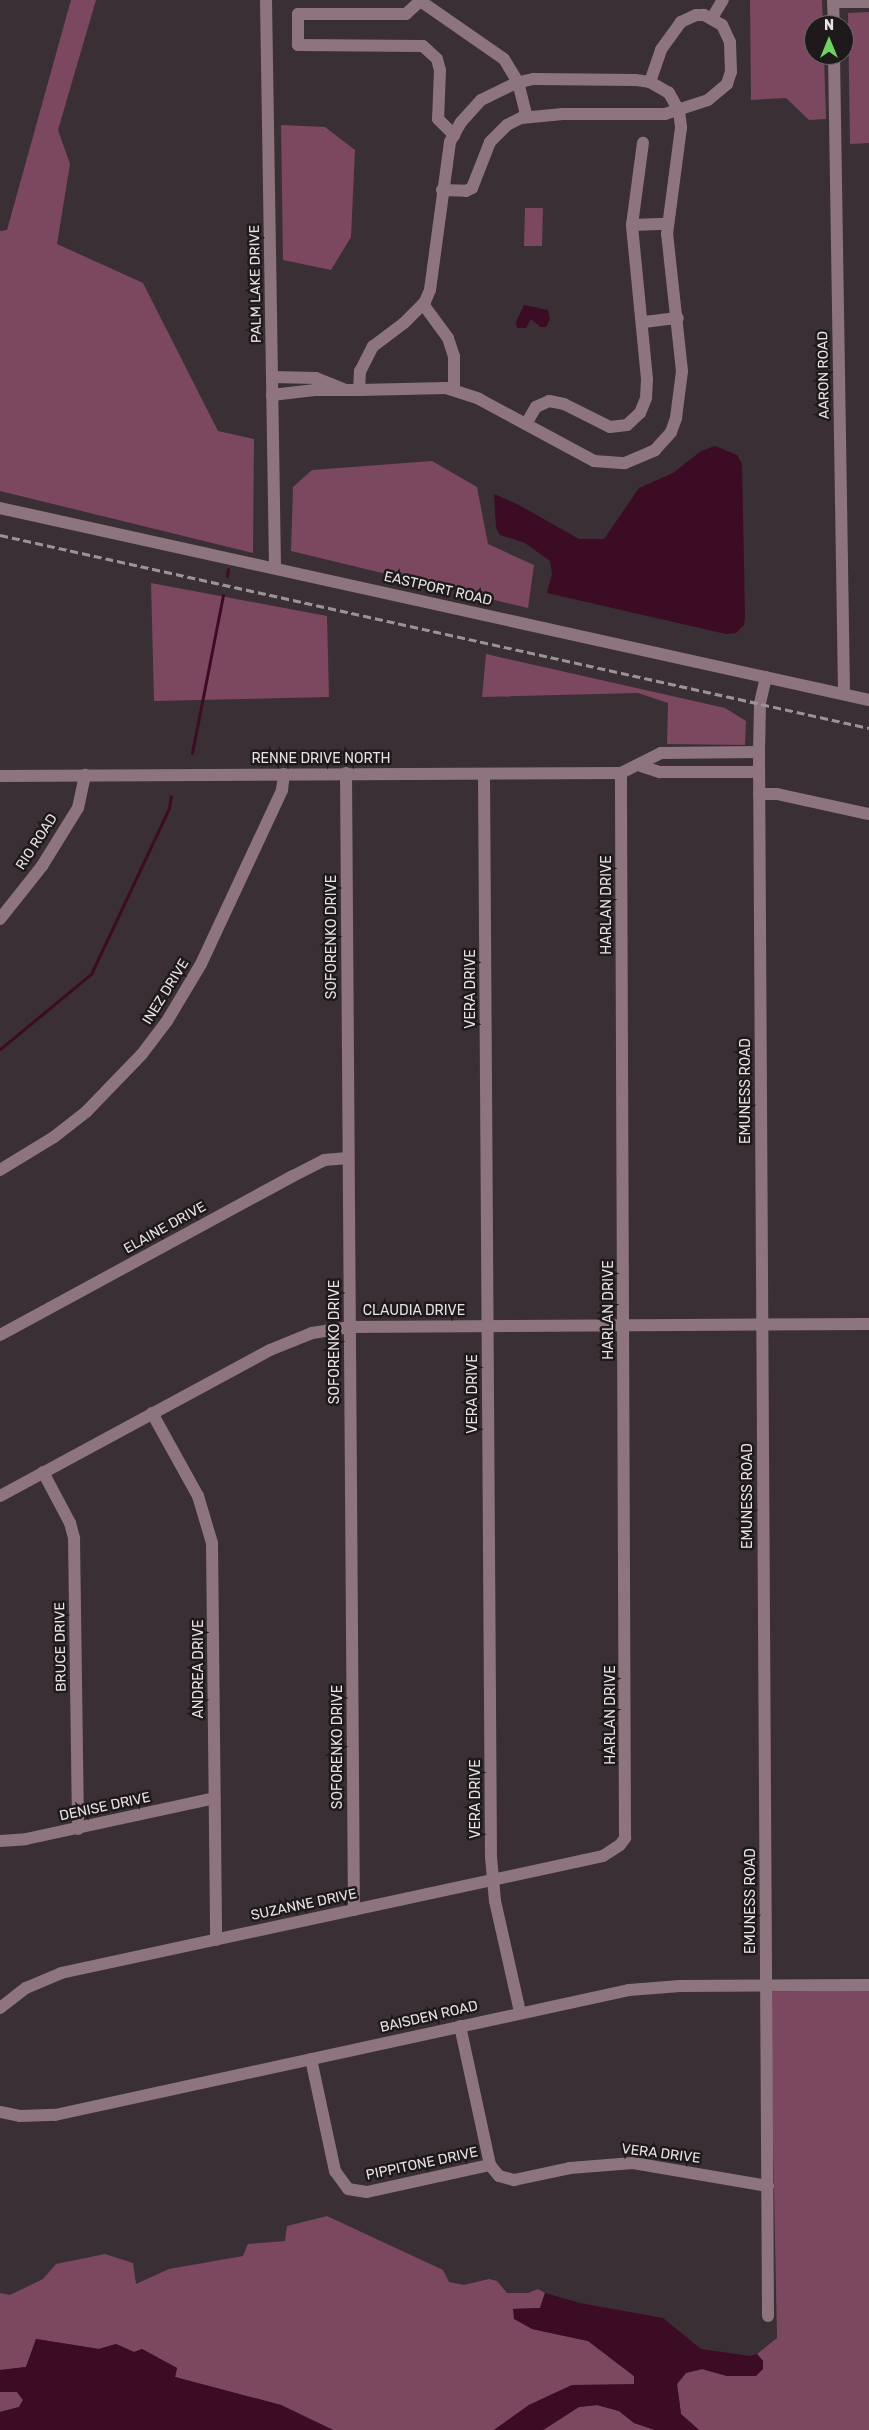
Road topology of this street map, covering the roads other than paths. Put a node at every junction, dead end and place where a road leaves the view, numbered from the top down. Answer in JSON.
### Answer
{"nodes":[{"id":1,"x":266,"y":0,"type":"edge"},
{"id":2,"x":420,"y":0,"type":"edge"},
{"id":3,"x":723,"y":0,"type":"edge"},
{"id":4,"x":833,"y":1,"type":"edge"},
{"id":5,"x":869,"y":2,"type":"edge"},
{"id":6,"x":834,"y":15,"type":"edge"},
{"id":7,"x":712,"y":18,"type":"junction"},
{"id":8,"x":834,"y":65,"type":"edge"},
{"id":9,"x":518,"y":82,"type":"junction"},
{"id":10,"x":650,"y":82,"type":"junction"},
{"id":11,"x":679,"y":111,"type":"junction"},
{"id":12,"x":527,"y":116,"type":"junction"},
{"id":13,"x":454,"y":135,"type":"junction"},
{"id":14,"x":643,"y":143,"type":"dead end"},
{"id":15,"x":442,"y":190,"type":"junction"},
{"id":16,"x":667,"y":224,"type":"junction"},
{"id":17,"x":632,"y":225,"type":"junction"},
{"id":18,"x":423,"y":304,"type":"junction"},
{"id":19,"x":678,"y":318,"type":"junction"},
{"id":20,"x":644,"y":322,"type":"junction"},
{"id":21,"x":272,"y":377,"type":"junction"},
{"id":22,"x":454,"y":389,"type":"junction"},
{"id":23,"x":345,"y":390,"type":"junction"},
{"id":24,"x":359,"y":390,"type":"junction"},
{"id":25,"x":272,"y":395,"type":"junction"},
{"id":26,"x":526,"y":424,"type":"junction"},
{"id":27,"x":0,"y":508,"type":"edge"},
{"id":28,"x":275,"y":568,"type":"junction"},
{"id":29,"x":766,"y":678,"type":"junction"},
{"id":30,"x":844,"y":694,"type":"junction"},
{"id":31,"x":869,"y":700,"type":"edge"},
{"id":32,"x":759,"y":752,"type":"junction"},
{"id":33,"x":641,"y":766,"type":"junction"},
{"id":34,"x":759,"y":772,"type":"junction"},
{"id":35,"x":346,"y":773,"type":"junction"},
{"id":36,"x":621,"y":773,"type":"junction"},
{"id":37,"x":284,"y":774,"type":"junction"},
{"id":38,"x":484,"y":774,"type":"junction"},
{"id":39,"x":85,"y":775,"type":"junction"},
{"id":40,"x":0,"y":776,"type":"edge"},
{"id":41,"x":759,"y":794,"type":"junction"},
{"id":42,"x":869,"y":814,"type":"edge"},
{"id":43,"x":0,"y":919,"type":"edge"},
{"id":44,"x":348,"y":1158,"type":"junction"},
{"id":45,"x":0,"y":1170,"type":"edge"},
{"id":46,"x":762,"y":1324,"type":"junction"},
{"id":47,"x":869,"y":1324,"type":"edge"},
{"id":48,"x":624,"y":1325,"type":"junction"},
{"id":49,"x":488,"y":1326,"type":"junction"},
{"id":50,"x":349,"y":1327,"type":"junction"},
{"id":51,"x":0,"y":1335,"type":"edge"},
{"id":52,"x":152,"y":1413,"type":"junction"},
{"id":53,"x":43,"y":1472,"type":"junction"},
{"id":54,"x":0,"y":1496,"type":"edge"},
{"id":55,"x":215,"y":1798,"type":"junction"},
{"id":56,"x":78,"y":1829,"type":"junction"},
{"id":57,"x":0,"y":1841,"type":"edge"},
{"id":58,"x":620,"y":1845,"type":"joint"},
{"id":59,"x":492,"y":1879,"type":"junction"},
{"id":60,"x":354,"y":1910,"type":"junction"},
{"id":61,"x":216,"y":1940,"type":"junction"},
{"id":62,"x":869,"y":1985,"type":"edge"},
{"id":63,"x":766,"y":1986,"type":"junction"},
{"id":64,"x":0,"y":2008,"type":"edge"},
{"id":65,"x":520,"y":2012,"type":"junction"},
{"id":66,"x":460,"y":2026,"type":"junction"},
{"id":67,"x":311,"y":2059,"type":"junction"},
{"id":68,"x":0,"y":2112,"type":"edge"},
{"id":69,"x":490,"y":2165,"type":"junction"},
{"id":70,"x":768,"y":2186,"type":"junction"},
{"id":71,"x":768,"y":2316,"type":"dead end"}],
"edges":[{"from":1,"to":21,"type":"street","name":"PALM LAKE DRIVE"},
{"from":2,"to":9,"type":"street"},
{"from":2,"to":13,"type":"street"},
{"from":3,"to":7,"type":"street"},
{"from":4,"to":5,"type":"street"},
{"from":4,"to":6,"type":"street"},
{"from":7,"to":10,"type":"street"},
{"from":7,"to":11,"type":"street"},
{"from":8,"to":30,"type":"street","name":"AARON ROAD"},
{"from":9,"to":10,"type":"street"},
{"from":9,"to":12,"type":"street"},
{"from":9,"to":13,"type":"street"},
{"from":10,"to":11,"type":"street"},
{"from":11,"to":12,"type":"street"},
{"from":11,"to":16,"type":"street"},
{"from":12,"to":15,"type":"street"},
{"from":13,"to":15,"type":"street"},
{"from":14,"to":17,"type":"street"},
{"from":15,"to":18,"type":"street"},
{"from":16,"to":17,"type":"street"},
{"from":16,"to":19,"type":"street"},
{"from":17,"to":20,"type":"street"},
{"from":18,"to":22,"type":"street"},
{"from":18,"to":24,"type":"street"},
{"from":19,"to":20,"type":"street"},
{"from":19,"to":26,"type":"street"},
{"from":20,"to":26,"type":"street"},
{"from":21,"to":23,"type":"street"},
{"from":21,"to":25,"type":"street","name":"PALM LAKE DRIVE"},
{"from":22,"to":24,"type":"street"},
{"from":22,"to":26,"type":"street"},
{"from":23,"to":24,"type":"street"},
{"from":23,"to":25,"type":"street"},
{"from":25,"to":28,"type":"street","name":"PALM LAKE DRIVE"},
{"from":27,"to":28,"type":"street","name":"EASTPORT ROAD"},
{"from":28,"to":29,"type":"street","name":"EASTPORT ROAD"},
{"from":29,"to":30,"type":"street","name":"EASTPORT ROAD"},
{"from":29,"to":32,"type":"street","name":"EMUNESS ROAD"},
{"from":30,"to":31,"type":"street","name":"EASTPORT ROAD"},
{"from":32,"to":33,"type":"street","name":"RENNE DRIVE NORTH"},
{"from":32,"to":34,"type":"street","name":"EMUNESS ROAD"},
{"from":33,"to":34,"type":"street"},
{"from":33,"to":36,"type":"street","name":"RENNE DRIVE NORTH"},
{"from":34,"to":41,"type":"street","name":"EMUNESS ROAD"},
{"from":35,"to":37,"type":"street","name":"RENNE DRIVE NORTH"},
{"from":35,"to":38,"type":"street","name":"RENNE DRIVE NORTH"},
{"from":35,"to":44,"type":"street","name":"SOFORENKO DRIVE"},
{"from":36,"to":38,"type":"street","name":"RENNE DRIVE NORTH"},
{"from":36,"to":48,"type":"street","name":"HARLAN DRIVE"},
{"from":37,"to":39,"type":"street","name":"RENNE DRIVE NORTH"},
{"from":37,"to":45,"type":"street","name":"INEZ DRIVE"},
{"from":38,"to":49,"type":"street","name":"VERA DRIVE"},
{"from":39,"to":40,"type":"street","name":"RENNE DRIVE NORTH"},
{"from":39,"to":43,"type":"street","name":"RIO ROAD"},
{"from":41,"to":42,"type":"street"},
{"from":41,"to":46,"type":"street","name":"EMUNESS ROAD"},
{"from":44,"to":50,"type":"street","name":"SOFORENKO DRIVE"},
{"from":44,"to":51,"type":"street","name":"ELAINE DRIVE"},
{"from":46,"to":47,"type":"street","name":"CLAUDIA DRIVE"},
{"from":46,"to":48,"type":"street","name":"CLAUDIA DRIVE"},
{"from":46,"to":63,"type":"street","name":"EMUNESS ROAD"},
{"from":48,"to":49,"type":"street","name":"CLAUDIA DRIVE"},
{"from":48,"to":58,"type":"street","name":"HARLAN DRIVE"},
{"from":49,"to":50,"type":"street","name":"CLAUDIA DRIVE"},
{"from":49,"to":59,"type":"street","name":"VERA DRIVE"},
{"from":50,"to":52,"type":"street","name":"CLAUDIA DRIVE"},
{"from":50,"to":60,"type":"street","name":"SOFORENKO DRIVE"},
{"from":52,"to":53,"type":"street","name":"CLAUDIA DRIVE"},
{"from":52,"to":55,"type":"street","name":"ANDREA DRIVE"},
{"from":53,"to":54,"type":"street","name":"CLAUDIA DRIVE"},
{"from":53,"to":56,"type":"street","name":"BRUCE DRIVE"},
{"from":55,"to":56,"type":"street","name":"DENISE DRIVE"},
{"from":55,"to":61,"type":"street","name":"ANDREA DRIVE"},
{"from":56,"to":57,"type":"street","name":"DENISE DRIVE"},
{"from":58,"to":59,"type":"street","name":"SUZANNE DRIVE"},
{"from":59,"to":60,"type":"street","name":"SUZANNE DRIVE"},
{"from":59,"to":65,"type":"street","name":"VERA DRIVE"},
{"from":60,"to":61,"type":"street","name":"SUZANNE DRIVE"},
{"from":61,"to":64,"type":"street","name":"SUZANNE DRIVE"},
{"from":62,"to":63,"type":"street","name":"BAISDEN ROAD"},
{"from":63,"to":65,"type":"street","name":"BAISDEN ROAD"},
{"from":63,"to":70,"type":"street","name":"EMUNESS ROAD"},
{"from":65,"to":66,"type":"street","name":"BAISDEN ROAD"},
{"from":66,"to":67,"type":"street","name":"BAISDEN ROAD"},
{"from":66,"to":69,"type":"street"},
{"from":67,"to":68,"type":"street","name":"BAISDEN ROAD"},
{"from":67,"to":69,"type":"street","name":"PIPPITONE DRIVE"},
{"from":69,"to":70,"type":"street","name":"VERA DRIVE"},
{"from":70,"to":71,"type":"street","name":"EMUNESS ROAD"}]}
